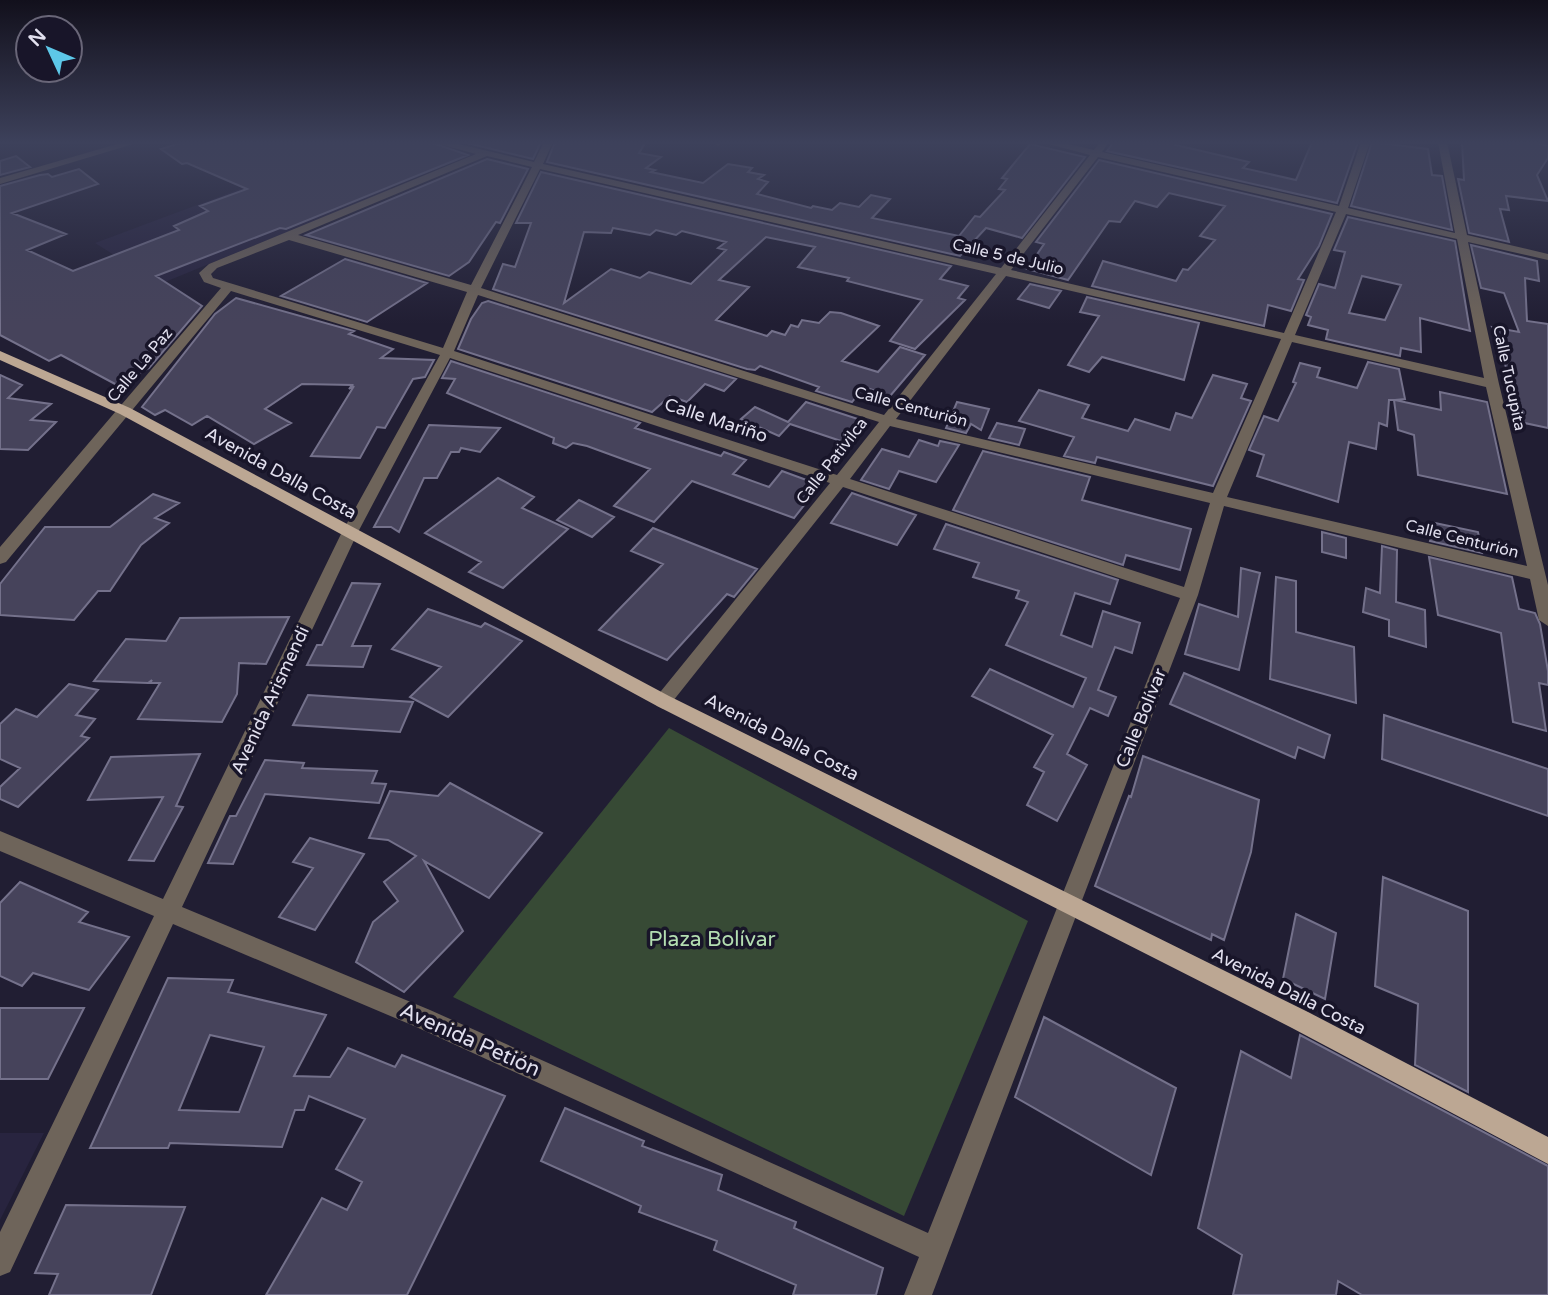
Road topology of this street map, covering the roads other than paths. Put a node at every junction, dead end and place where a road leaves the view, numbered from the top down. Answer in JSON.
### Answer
{"nodes":[{"id":1,"x":368,"y":202,"type":"edge"},
{"id":2,"x":517,"y":202,"type":"edge"},
{"id":3,"x":704,"y":202,"type":"edge"},
{"id":4,"x":1059,"y":202,"type":"edge"},
{"id":5,"x":1321,"y":202,"type":"edge"},
{"id":6,"x":1345,"y":202,"type":"edge"},
{"id":7,"x":1455,"y":202,"type":"edge"},
{"id":8,"x":1343,"y":208,"type":"junction"},
{"id":9,"x":288,"y":236,"type":"junction"},
{"id":10,"x":1462,"y":237,"type":"junction"},
{"id":11,"x":1548,"y":257,"type":"edge"},
{"id":12,"x":1004,"y":273,"type":"junction"},
{"id":13,"x":228,"y":287,"type":"junction"},
{"id":14,"x":474,"y":290,"type":"junction"},
{"id":15,"x":1286,"y":337,"type":"junction"},
{"id":16,"x":447,"y":353,"type":"junction"},
{"id":17,"x":0,"y":355,"type":"edge"},
{"id":18,"x":1492,"y":384,"type":"junction"},
{"id":19,"x":125,"y":411,"type":"junction"},
{"id":20,"x":886,"y":420,"type":"junction"},
{"id":21,"x":841,"y":480,"type":"junction"},
{"id":22,"x":1219,"y":498,"type":"junction"},
{"id":23,"x":349,"y":534,"type":"junction"},
{"id":24,"x":0,"y":558,"type":"edge"},
{"id":25,"x":1535,"y":574,"type":"junction"},
{"id":26,"x":1190,"y":594,"type":"junction"},
{"id":27,"x":1548,"y":620,"type":"edge"},
{"id":28,"x":663,"y":701,"type":"junction"},
{"id":29,"x":0,"y":841,"type":"edge"},
{"id":30,"x":1068,"y":903,"type":"junction"},
{"id":31,"x":170,"y":910,"type":"junction"},
{"id":32,"x":1548,"y":1152,"type":"edge"},
{"id":33,"x":936,"y":1251,"type":"junction"},
{"id":34,"x":0,"y":1262,"type":"edge"},
{"id":35,"x":918,"y":1295,"type":"edge"}],
"edges":[{"from":1,"to":9,"type":"street"},
{"from":2,"to":14,"type":"street","name":"Avenida Arismendi"},
{"from":3,"to":12,"type":"street","name":"Calle 5 de Julio"},
{"from":4,"to":12,"type":"street","name":"Calle Pativilca"},
{"from":5,"to":8,"type":"street"},
{"from":6,"to":8,"type":"street","name":"Calle Bolívar"},
{"from":7,"to":10,"type":"street","name":"Calle Tucupita"},
{"from":8,"to":10,"type":"street"},
{"from":8,"to":15,"type":"street","name":"Calle Bolívar"},
{"from":9,"to":13,"type":"street"},
{"from":9,"to":14,"type":"street","name":"Calle Centurión"},
{"from":10,"to":11,"type":"street"},
{"from":10,"to":18,"type":"street","name":"Calle Tucupita"},
{"from":12,"to":15,"type":"street","name":"Calle 5 de Julio"},
{"from":12,"to":20,"type":"street","name":"Calle Pativilca"},
{"from":13,"to":16,"type":"street","name":"Calle Mariño"},
{"from":13,"to":19,"type":"street","name":"Calle La Paz"},
{"from":14,"to":16,"type":"street","name":"Avenida Arismendi"},
{"from":14,"to":20,"type":"street","name":"Calle Centurión"},
{"from":15,"to":18,"type":"street","name":"Calle 5 de Julio"},
{"from":15,"to":22,"type":"street","name":"Calle Bolívar"},
{"from":16,"to":21,"type":"street","name":"Calle Mariño"},
{"from":16,"to":23,"type":"street","name":"Avenida Arismendi"},
{"from":17,"to":19,"type":"main road","name":"Avenida Dalla Costa"},
{"from":18,"to":25,"type":"street","name":"Calle Tucupita"},
{"from":19,"to":23,"type":"main road","name":"Avenida Dalla Costa"},
{"from":19,"to":24,"type":"street","name":"Calle La Paz"},
{"from":20,"to":21,"type":"street","name":"Calle Pativilca"},
{"from":20,"to":22,"type":"street","name":"Calle Centurión"},
{"from":21,"to":26,"type":"street","name":"Calle Mariño"},
{"from":21,"to":28,"type":"street","name":"Calle Pativilca"},
{"from":22,"to":25,"type":"street","name":"Calle Centurión"},
{"from":22,"to":26,"type":"street","name":"Calle Bolívar"},
{"from":23,"to":28,"type":"main road","name":"Avenida Dalla Costa"},
{"from":23,"to":31,"type":"street","name":"Avenida Arismendi"},
{"from":25,"to":27,"type":"street","name":"Calle Tucupita"},
{"from":26,"to":30,"type":"street","name":"Calle Bolívar"},
{"from":28,"to":30,"type":"main road","name":"Avenida Dalla Costa"},
{"from":29,"to":31,"type":"street","name":"Avenida Petión"},
{"from":30,"to":32,"type":"main road","name":"Avenida Dalla Costa"},
{"from":30,"to":33,"type":"street","name":"Calle Bolívar"},
{"from":31,"to":33,"type":"street","name":"Avenida Petión"},
{"from":31,"to":34,"type":"street","name":"Avenida Arismendi"},
{"from":33,"to":35,"type":"street","name":"Calle Bolívar"}]}
